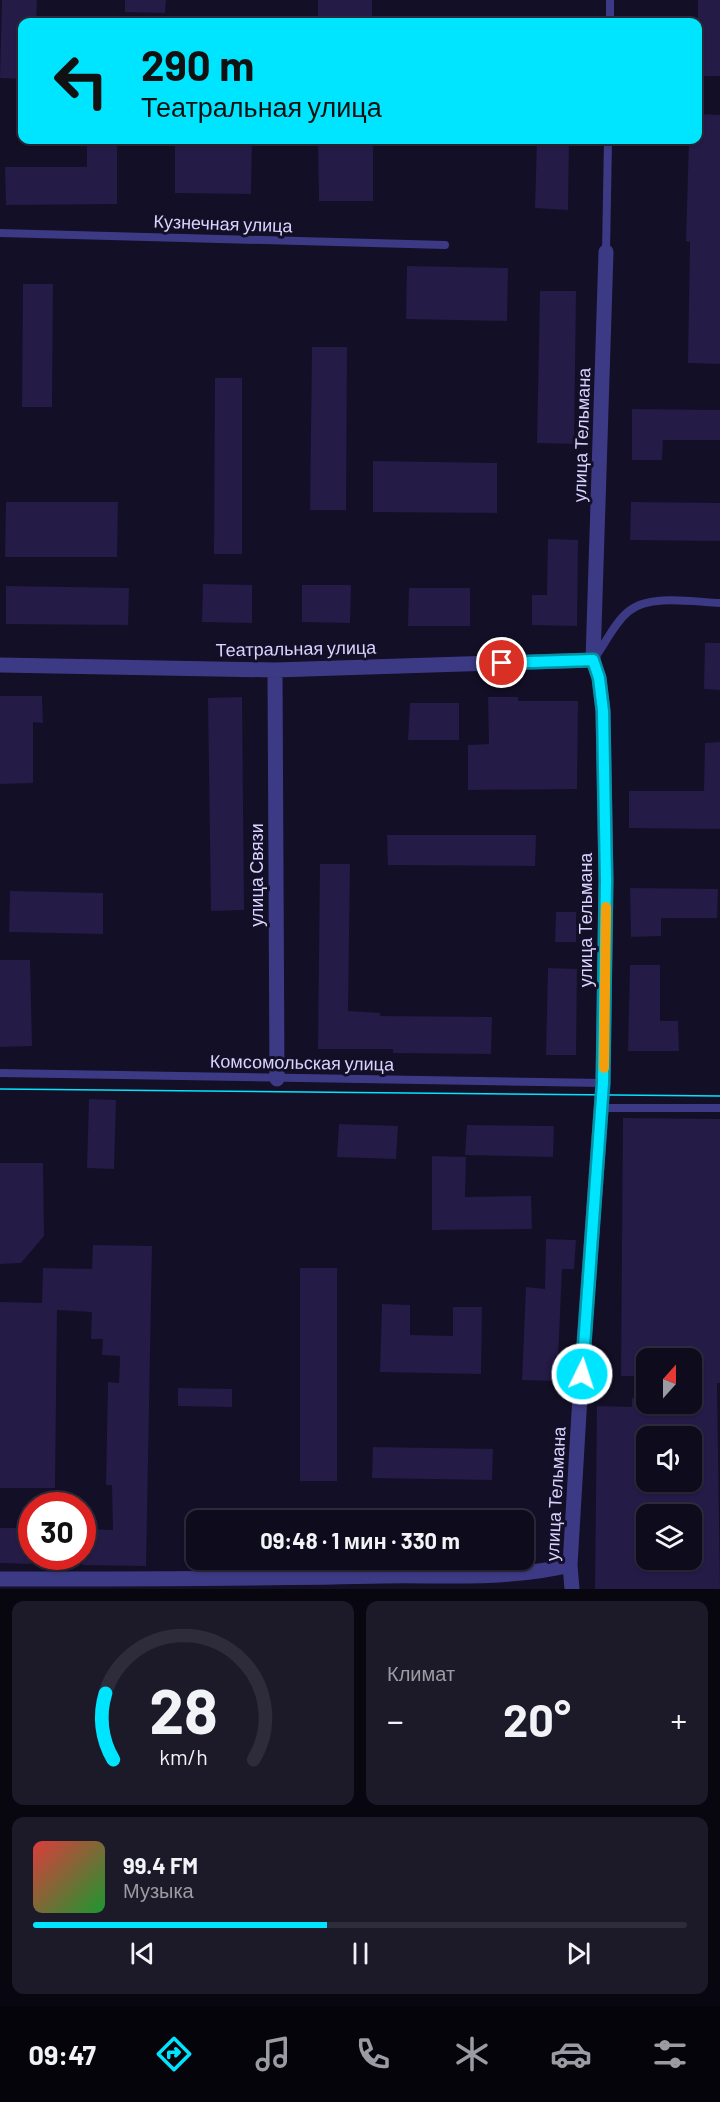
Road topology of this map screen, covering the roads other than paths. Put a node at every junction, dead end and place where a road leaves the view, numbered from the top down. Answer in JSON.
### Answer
{"nodes":[{"id":1,"x":610,"y":0,"type":"edge"},
{"id":2,"x":610,"y":18,"type":"edge"},
{"id":3,"x":608,"y":144,"type":"edge"},
{"id":4,"x":0,"y":233,"type":"edge"},
{"id":5,"x":445,"y":245,"type":"dead end"},
{"id":6,"x":606,"y":252,"type":"joint"},
{"id":7,"x":720,"y":603,"type":"edge"},
{"id":8,"x":593,"y":660,"type":"junction"},
{"id":9,"x":0,"y":665,"type":"edge"},
{"id":10,"x":275,"y":670,"type":"junction"},
{"id":11,"x":0,"y":1073,"type":"edge"},
{"id":12,"x":277,"y":1078,"type":"junction"},
{"id":13,"x":603,"y":1083,"type":"junction"},
{"id":14,"x":602,"y":1108,"type":"junction"},
{"id":15,"x":720,"y":1108,"type":"edge"},
{"id":16,"x":570,"y":1565,"type":"junction"},
{"id":17,"x":0,"y":1579,"type":"edge"},
{"id":18,"x":572,"y":1589,"type":"edge"}],
"edges":[{"from":1,"to":2,"type":"lane"},
{"from":3,"to":6,"type":"lane"},
{"from":4,"to":5,"type":"lane","name":"Кузнечная улица"},
{"from":6,"to":8,"type":"street","name":"улица Тельмана"},
{"from":7,"to":8,"type":"lane"},
{"from":8,"to":10,"type":"street","name":"Театральная улица"},
{"from":8,"to":13,"type":"street","name":"улица Тельмана"},
{"from":9,"to":10,"type":"street","name":"Театральная улица"},
{"from":10,"to":12,"type":"street","name":"улица Связи"},
{"from":11,"to":12,"type":"lane","name":"Комсомольская улица"},
{"from":12,"to":13,"type":"lane","name":"Комсомольская улица"},
{"from":13,"to":14,"type":"street","name":"улица Тельмана"},
{"from":14,"to":15,"type":"lane"},
{"from":14,"to":16,"type":"street","name":"улица Тельмана"},
{"from":16,"to":17,"type":"street"},
{"from":16,"to":18,"type":"street","name":"улица Тельмана"}]}
